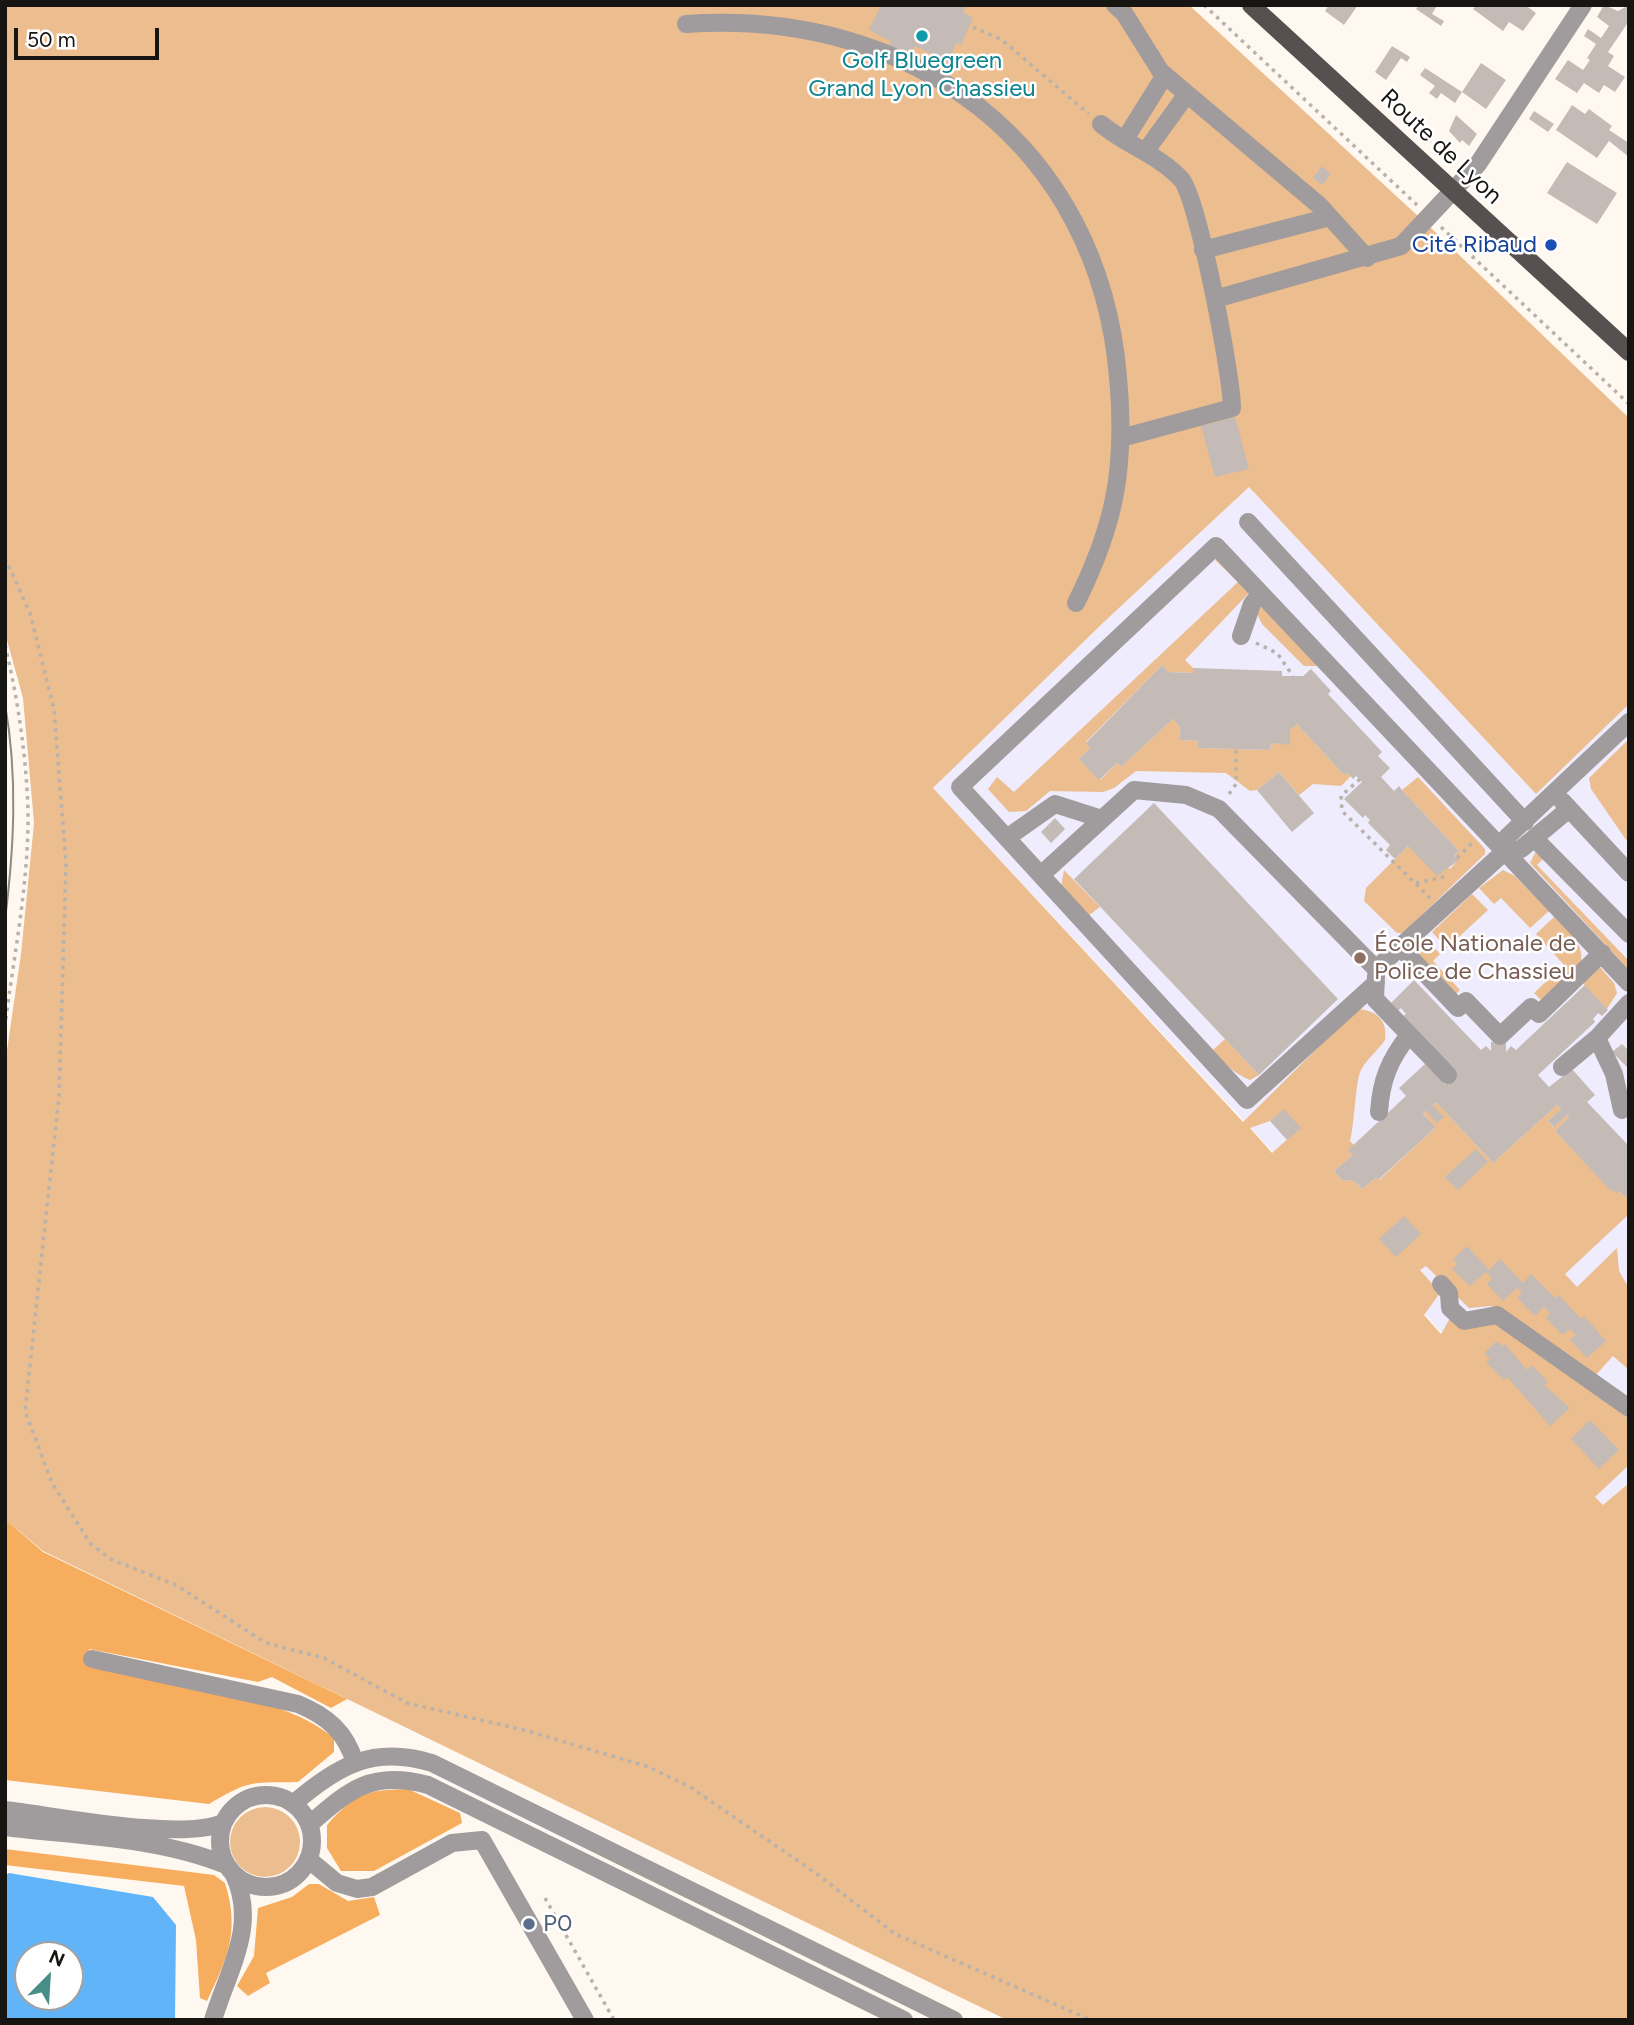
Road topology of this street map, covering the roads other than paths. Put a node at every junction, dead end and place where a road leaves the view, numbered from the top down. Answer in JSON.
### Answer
{"nodes":[{"id":1,"x":1115,"y":5,"type":"edge"},
{"id":2,"x":1251,"y":5,"type":"edge"},
{"id":3,"x":1583,"y":5,"type":"edge"},
{"id":4,"x":686,"y":24,"type":"dead end"},
{"id":5,"x":1165,"y":75,"type":"junction"},
{"id":6,"x":1187,"y":94,"type":"junction"},
{"id":7,"x":1101,"y":124,"type":"road end"},
{"id":8,"x":1125,"y":139,"type":"junction"},
{"id":9,"x":1145,"y":152,"type":"junction"},
{"id":10,"x":1452,"y":191,"type":"junction"},
{"id":11,"x":1330,"y":216,"type":"junction"},
{"id":12,"x":1203,"y":250,"type":"junction"},
{"id":13,"x":1367,"y":258,"type":"junction"},
{"id":14,"x":1215,"y":299,"type":"junction"},
{"id":15,"x":1629,"y":352,"type":"edge"},
{"id":16,"x":1121,"y":438,"type":"junction"},
{"id":17,"x":1248,"y":522,"type":"dead end"},
{"id":18,"x":1261,"y":594,"type":"junction"},
{"id":19,"x":1076,"y":603,"type":"dead end"},
{"id":20,"x":1241,"y":636,"type":"road end"},
{"id":21,"x":1629,"y":722,"type":"edge"},
{"id":22,"x":1555,"y":793,"type":"junction"},
{"id":23,"x":1569,"y":808,"type":"junction"},
{"id":24,"x":1102,"y":819,"type":"junction"},
{"id":25,"x":1525,"y":822,"type":"junction"},
{"id":26,"x":1008,"y":837,"type":"junction"},
{"id":27,"x":1534,"y":838,"type":"junction"},
{"id":28,"x":1503,"y":853,"type":"junction"},
{"id":29,"x":1629,"y":873,"type":"edge"},
{"id":30,"x":1042,"y":874,"type":"junction"},
{"id":31,"x":1629,"y":934,"type":"edge"},
{"id":32,"x":1400,"y":947,"type":"junction"},
{"id":33,"x":1602,"y":953,"type":"junction"},
{"id":34,"x":1376,"y":976,"type":"junction"},
{"id":35,"x":1629,"y":983,"type":"edge"},
{"id":36,"x":1629,"y":1003,"type":"edge"},
{"id":37,"x":1409,"y":1035,"type":"junction"},
{"id":38,"x":1597,"y":1038,"type":"junction"},
{"id":39,"x":1562,"y":1067,"type":"dead end"},
{"id":40,"x":1447,"y":1075,"type":"dead end"},
{"id":41,"x":1622,"y":1110,"type":"dead end"},
{"id":42,"x":1379,"y":1112,"type":"dead end"},
{"id":43,"x":1441,"y":1284,"type":"dead end"},
{"id":44,"x":1629,"y":1408,"type":"edge"},
{"id":45,"x":92,"y":1659,"type":"dead end"},
{"id":46,"x":355,"y":1763,"type":"junction"},
{"id":47,"x":293,"y":1804,"type":"junction"},
{"id":48,"x":5,"y":1810,"type":"edge"},
{"id":49,"x":223,"y":1823,"type":"junction"},
{"id":50,"x":309,"y":1825,"type":"junction"},
{"id":51,"x":5,"y":1828,"type":"edge"},
{"id":52,"x":308,"y":1859,"type":"junction"},
{"id":53,"x":230,"y":1870,"type":"junction"},
{"id":54,"x":214,"y":2020,"type":"edge"},
{"id":55,"x":585,"y":2020,"type":"edge"},
{"id":56,"x":904,"y":2020,"type":"edge"},
{"id":57,"x":954,"y":2020,"type":"edge"}],
"edges":[{"from":1,"to":5,"type":"street"},
{"from":2,"to":10,"type":"main road","name":"Route de Lyon"},
{"from":3,"to":10,"type":"street"},
{"from":4,"to":16,"type":"street"},
{"from":5,"to":6,"type":"street"},
{"from":5,"to":8,"type":"street"},
{"from":6,"to":9,"type":"street"},
{"from":6,"to":11,"type":"street"},
{"from":7,"to":8,"type":"street"},
{"from":8,"to":9,"type":"street"},
{"from":9,"to":12,"type":"street"},
{"from":10,"to":13,"type":"street"},
{"from":10,"to":15,"type":"main road","name":"Route de Lyon"},
{"from":11,"to":12,"type":"street"},
{"from":11,"to":13,"type":"street"},
{"from":12,"to":14,"type":"street"},
{"from":13,"to":14,"type":"street"},
{"from":14,"to":16,"type":"street"},
{"from":16,"to":19,"type":"street"},
{"from":17,"to":25,"type":"street"},
{"from":18,"to":20,"type":"street"},
{"from":18,"to":26,"type":"street"},
{"from":18,"to":28,"type":"street"},
{"from":21,"to":22,"type":"street"},
{"from":22,"to":23,"type":"street"},
{"from":22,"to":25,"type":"street"},
{"from":23,"to":27,"type":"street"},
{"from":23,"to":29,"type":"street"},
{"from":24,"to":26,"type":"street"},
{"from":24,"to":30,"type":"street"},
{"from":24,"to":34,"type":"street"},
{"from":25,"to":28,"type":"street"},
{"from":26,"to":30,"type":"street"},
{"from":27,"to":28,"type":"street"},
{"from":27,"to":31,"type":"street"},
{"from":28,"to":32,"type":"street"},
{"from":28,"to":33,"type":"street"},
{"from":30,"to":34,"type":"street"},
{"from":32,"to":33,"type":"street"},
{"from":32,"to":34,"type":"street"},
{"from":33,"to":35,"type":"street"},
{"from":34,"to":37,"type":"street"},
{"from":36,"to":38,"type":"street"},
{"from":37,"to":40,"type":"street"},
{"from":37,"to":42,"type":"street"},
{"from":38,"to":39,"type":"street"},
{"from":38,"to":41,"type":"street"},
{"from":43,"to":44,"type":"street"},
{"from":45,"to":46,"type":"street"},
{"from":46,"to":47,"type":"street"},
{"from":46,"to":57,"type":"street"},
{"from":47,"to":49,"type":"street"},
{"from":47,"to":50,"type":"street"},
{"from":48,"to":49,"type":"street"},
{"from":49,"to":53,"type":"street"},
{"from":50,"to":52,"type":"street"},
{"from":50,"to":56,"type":"street"},
{"from":51,"to":53,"type":"street"},
{"from":52,"to":53,"type":"street"},
{"from":52,"to":55,"type":"street"},
{"from":53,"to":54,"type":"street"}]}
